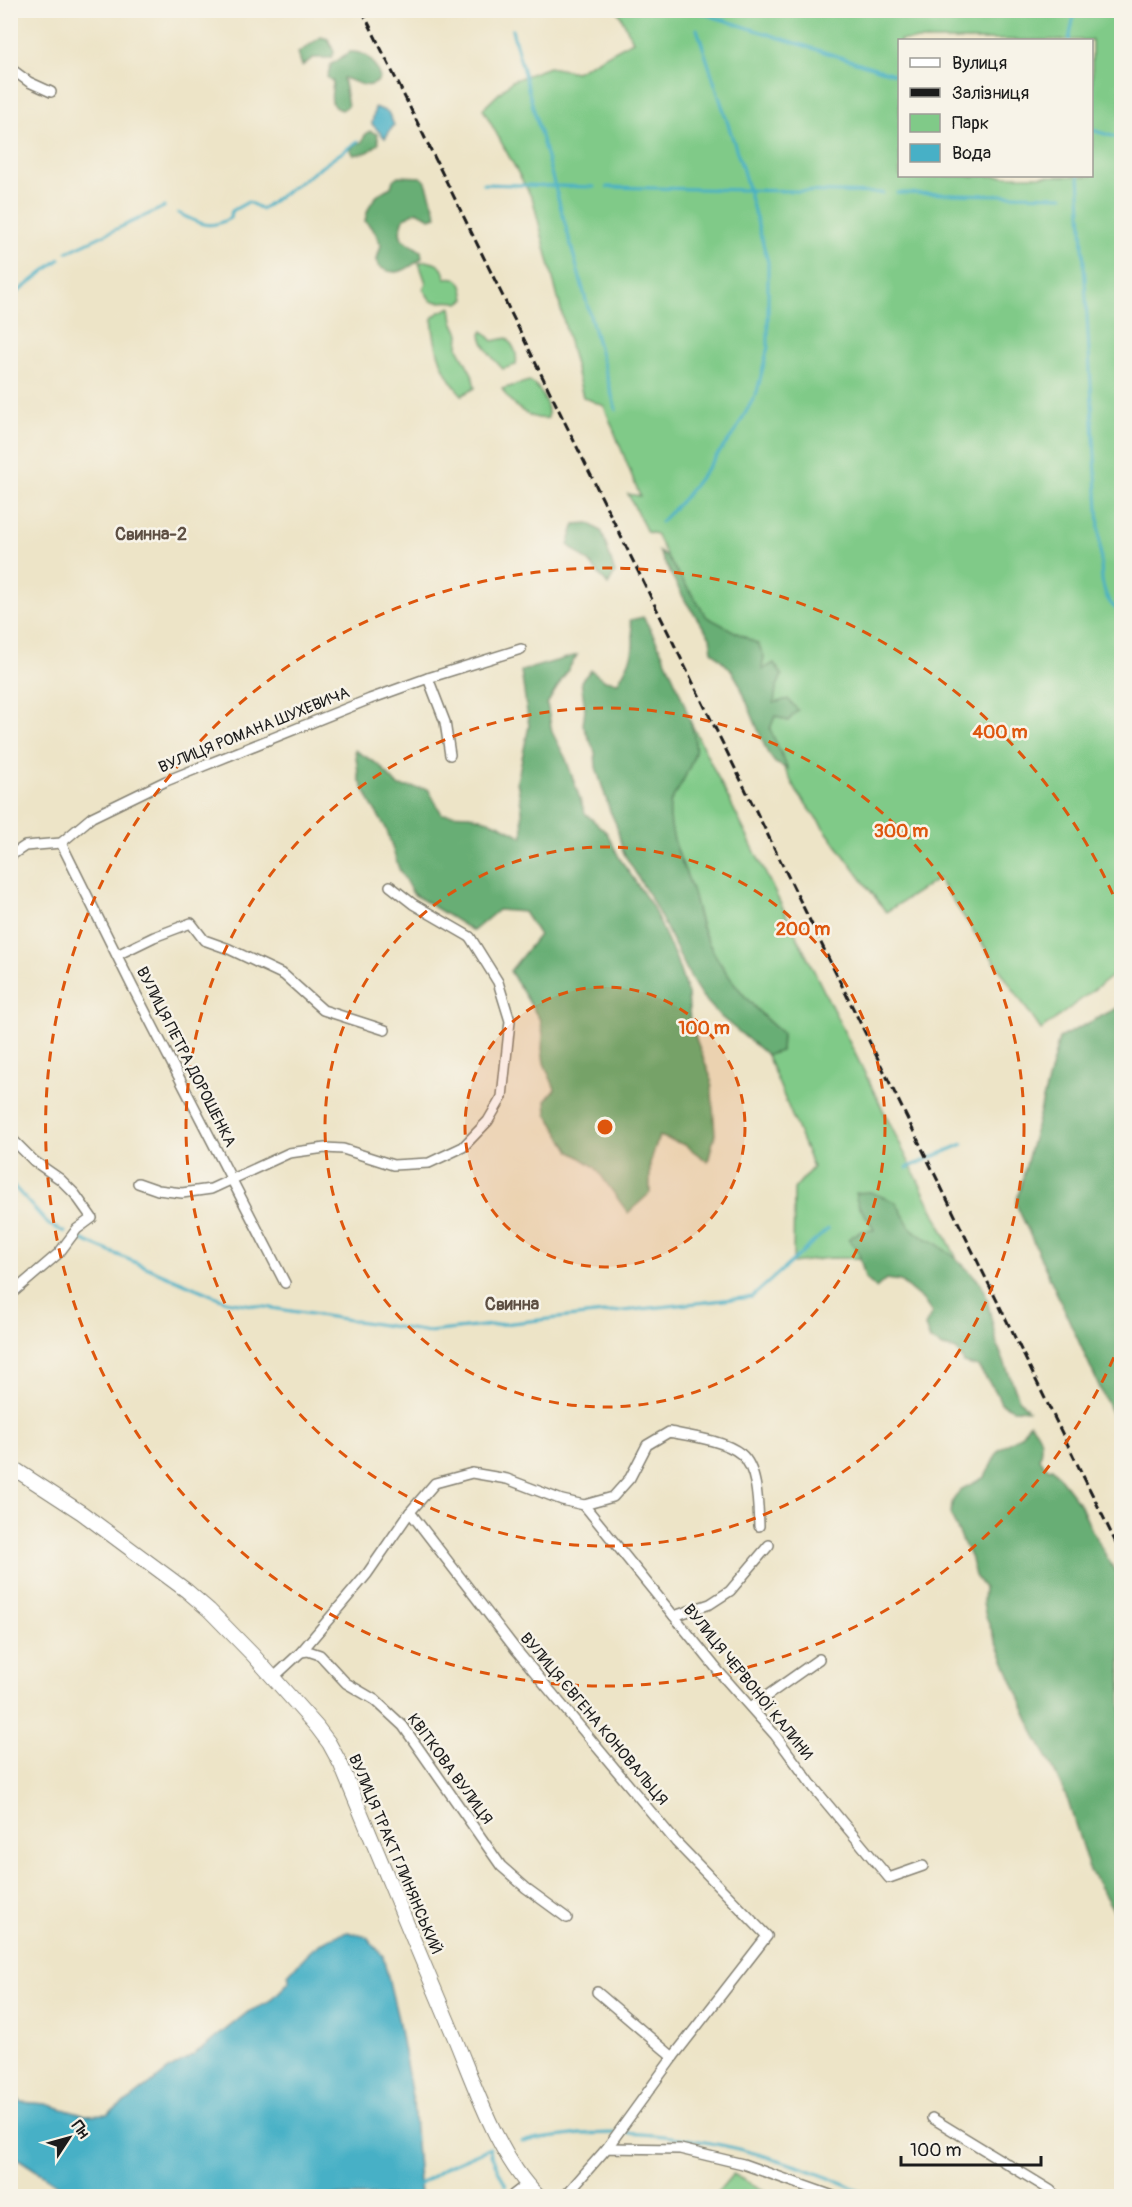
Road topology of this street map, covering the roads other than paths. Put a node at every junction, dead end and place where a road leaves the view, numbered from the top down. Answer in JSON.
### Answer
{"nodes":[{"id":1,"x":10,"y":68,"type":"edge"},
{"id":2,"x":51,"y":92,"type":"dead end"},
{"id":3,"x":521,"y":649,"type":"dead end"},
{"id":4,"x":428,"y":678,"type":"junction"},
{"id":5,"x":450,"y":755,"type":"dead end"},
{"id":6,"x":61,"y":843,"type":"junction"},
{"id":7,"x":10,"y":856,"type":"edge"},
{"id":8,"x":390,"y":886,"type":"dead end"},
{"id":9,"x":117,"y":955,"type":"junction"},
{"id":10,"x":385,"y":1030,"type":"dead end"},
{"id":11,"x":10,"y":1137,"type":"edge"},
{"id":12,"x":233,"y":1180,"type":"junction"},
{"id":13,"x":138,"y":1183,"type":"dead end"},
{"id":14,"x":285,"y":1283,"type":"dead end"},
{"id":15,"x":10,"y":1295,"type":"edge"},
{"id":16,"x":10,"y":1466,"type":"edge"},
{"id":17,"x":584,"y":1505,"type":"junction"},
{"id":18,"x":410,"y":1512,"type":"junction"},
{"id":19,"x":759,"y":1526,"type":"dead end"},
{"id":20,"x":769,"y":1545,"type":"dead end"},
{"id":21,"x":674,"y":1616,"type":"junction"},
{"id":22,"x":301,"y":1652,"type":"junction"},
{"id":23,"x":819,"y":1659,"type":"dead end"},
{"id":24,"x":273,"y":1678,"type":"junction"},
{"id":25,"x":751,"y":1707,"type":"junction"},
{"id":26,"x":923,"y":1866,"type":"dead end"},
{"id":27,"x":567,"y":1918,"type":"dead end"},
{"id":28,"x":597,"y":1992,"type":"dead end"},
{"id":29,"x":673,"y":2057,"type":"junction"},
{"id":30,"x":932,"y":2118,"type":"dead end"},
{"id":31,"x":607,"y":2148,"type":"junction"},
{"id":32,"x":527,"y":2186,"type":"junction"},
{"id":33,"x":514,"y":2196,"type":"edge"},
{"id":34,"x":538,"y":2196,"type":"edge"},
{"id":35,"x":565,"y":2196,"type":"edge"},
{"id":36,"x":833,"y":2196,"type":"edge"},
{"id":37,"x":1056,"y":2196,"type":"edge"}],
"edges":[{"from":1,"to":2,"type":"street"},
{"from":3,"to":4,"type":"street","name":"ВУЛИЦЯ РОМАНА ШУХЕВИЧА"},
{"from":4,"to":5,"type":"street"},
{"from":4,"to":6,"type":"street","name":"ВУЛИЦЯ РОМАНА ШУХЕВИЧА"},
{"from":6,"to":7,"type":"street"},
{"from":6,"to":9,"type":"street","name":"ВУЛИЦЯ ПЕТРА ДОРОШЕНКА"},
{"from":8,"to":12,"type":"street"},
{"from":9,"to":10,"type":"street"},
{"from":9,"to":12,"type":"street","name":"ВУЛИЦЯ ПЕТРА ДОРОШЕНКА"},
{"from":11,"to":15,"type":"street"},
{"from":12,"to":13,"type":"street"},
{"from":12,"to":14,"type":"street","name":"ВУЛИЦЯ ПЕТРА ДОРОШЕНКА"},
{"from":16,"to":24,"type":"main road","name":"ВУЛИЦЯ ТРАКТ ГЛИНЯНСЬКИЙ"},
{"from":17,"to":18,"type":"street"},
{"from":17,"to":19,"type":"street"},
{"from":17,"to":21,"type":"street","name":"ВУЛИЦЯ ЧЕРВОНОЇ КАЛИНИ"},
{"from":18,"to":22,"type":"street"},
{"from":18,"to":29,"type":"street","name":"ВУЛИЦЯ ЄВГЕНА КОНОВАЛЬЦЯ"},
{"from":20,"to":21,"type":"street"},
{"from":21,"to":25,"type":"street","name":"ВУЛИЦЯ ЧЕРВОНОЇ КАЛИНИ"},
{"from":22,"to":24,"type":"street"},
{"from":22,"to":27,"type":"street","name":"КВІТКОВА ВУЛИЦЯ"},
{"from":23,"to":25,"type":"street"},
{"from":24,"to":32,"type":"main road","name":"ВУЛИЦЯ ТРАКТ ГЛИНЯНСЬКИЙ"},
{"from":25,"to":26,"type":"street","name":"ВУЛИЦЯ ЧЕРВОНОЇ КАЛИНИ"},
{"from":28,"to":29,"type":"street"},
{"from":29,"to":31,"type":"street"},
{"from":30,"to":37,"type":"street"},
{"from":31,"to":35,"type":"street"},
{"from":31,"to":36,"type":"street"},
{"from":32,"to":33,"type":"main road"},
{"from":32,"to":34,"type":"main road","name":"ВУЛИЦЯ ТРАКТ ГЛИНЯНСЬКИЙ"}]}
